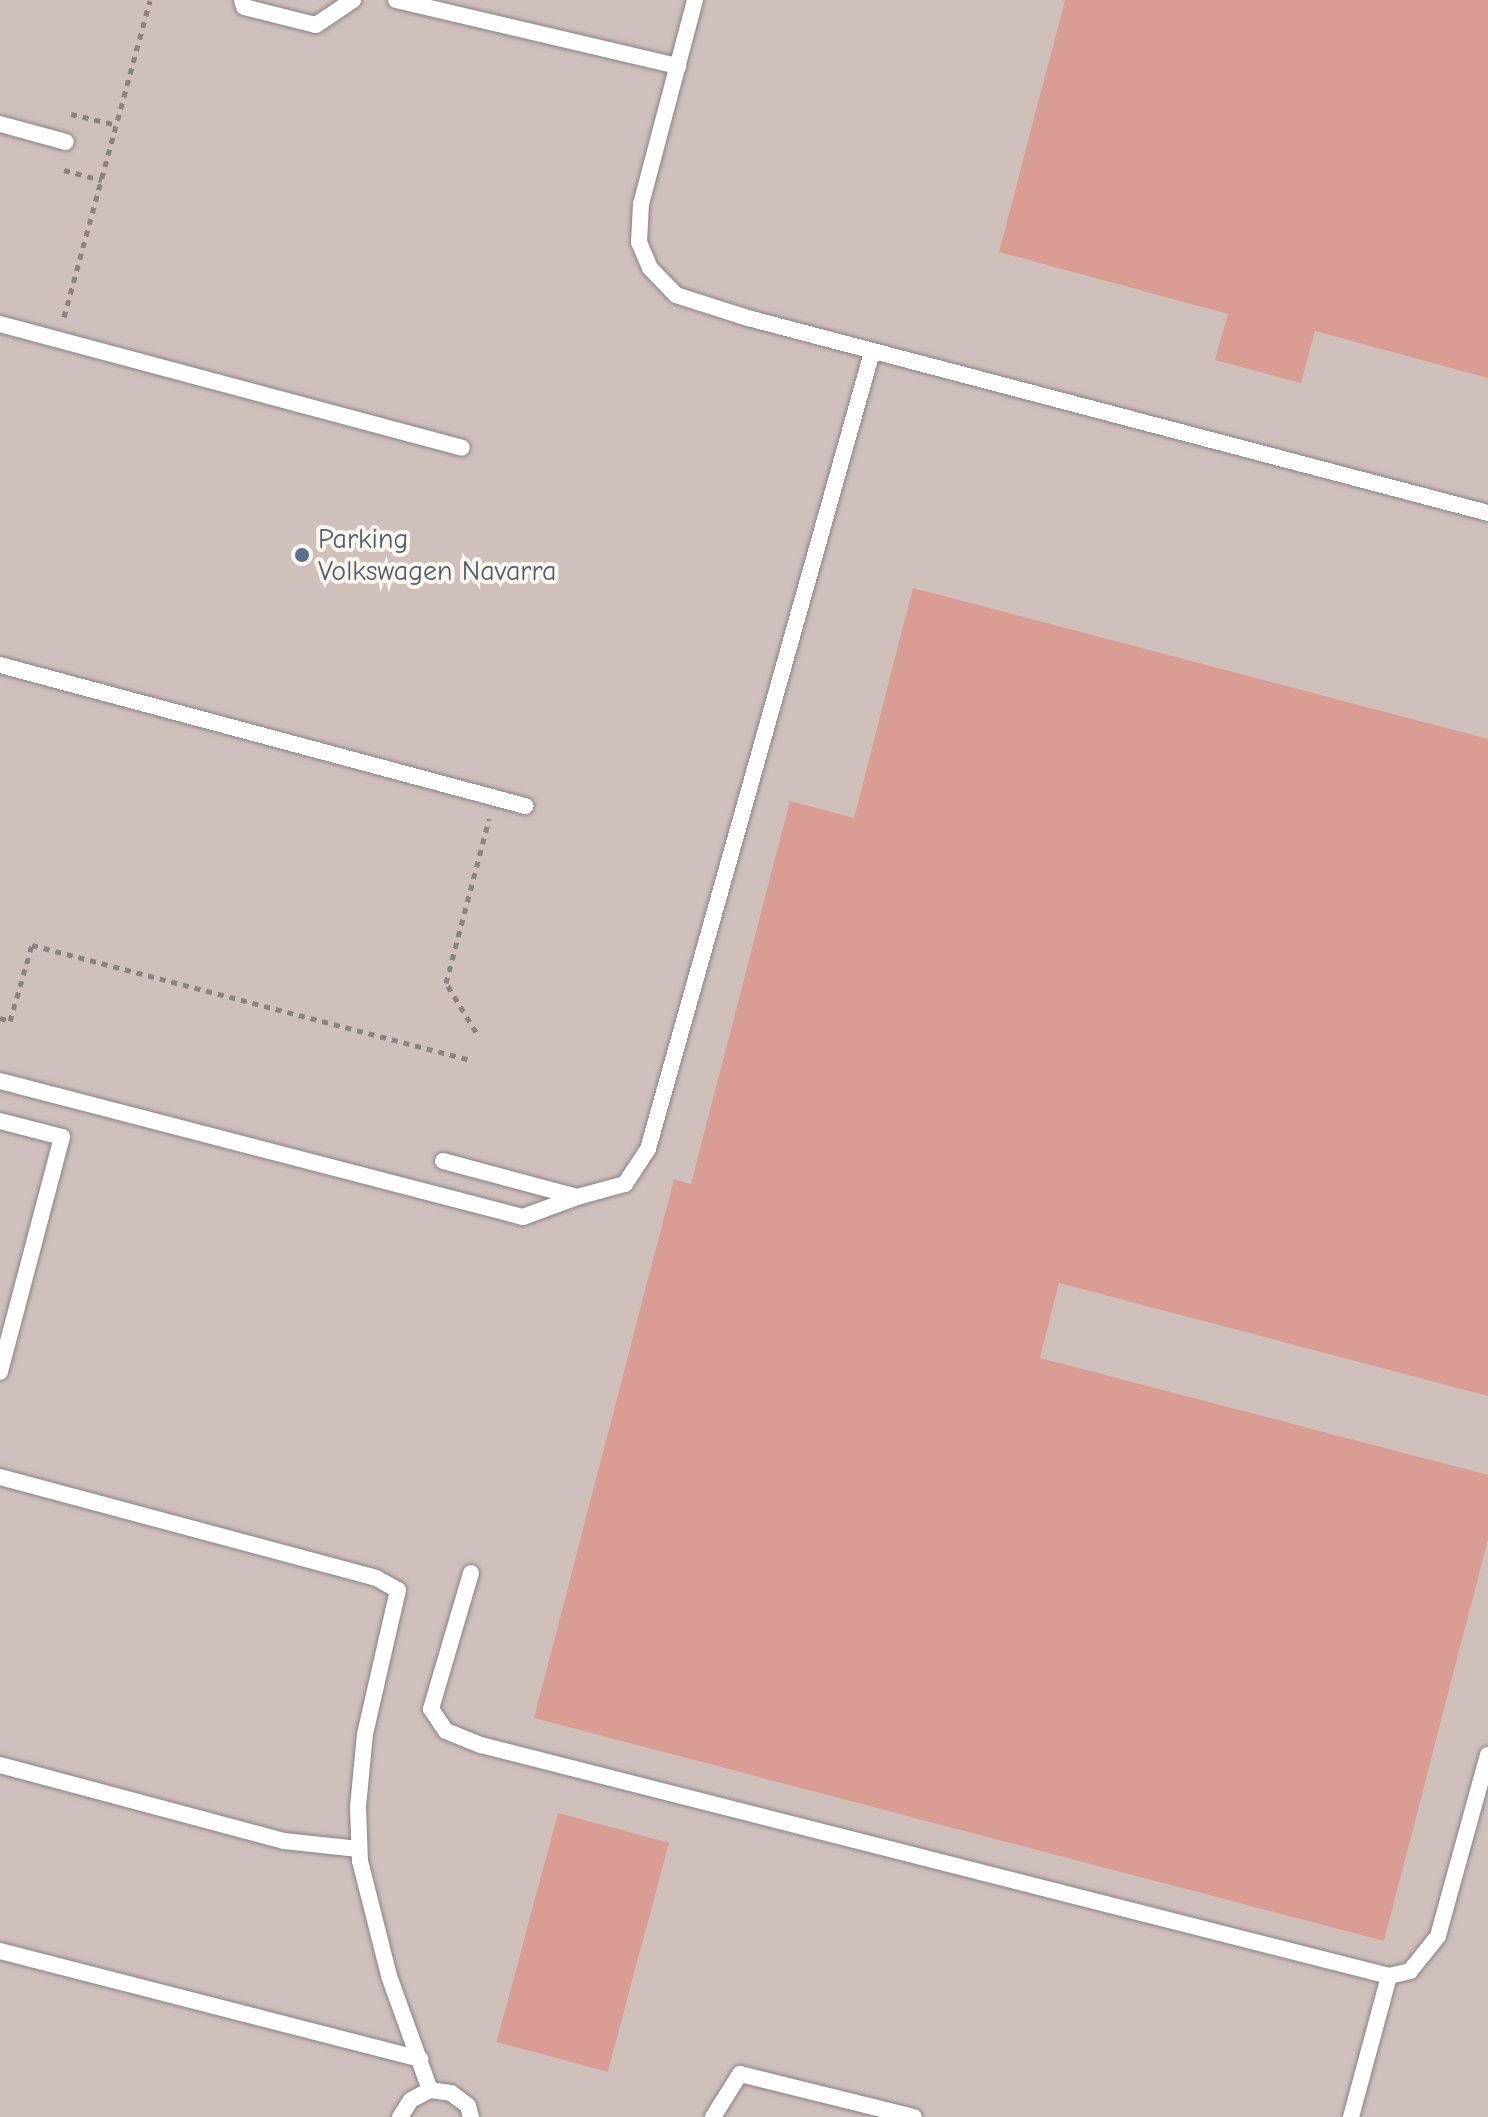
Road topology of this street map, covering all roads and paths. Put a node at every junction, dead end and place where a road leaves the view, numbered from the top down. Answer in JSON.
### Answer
{"nodes":[{"id":1,"x":150,"y":0,"type":"edge"},
{"id":2,"x":242,"y":0,"type":"edge"},
{"id":3,"x":353,"y":0,"type":"edge"},
{"id":4,"x":396,"y":0,"type":"edge"},
{"id":5,"x":695,"y":0,"type":"edge"},
{"id":6,"x":678,"y":66,"type":"junction"},
{"id":7,"x":0,"y":124,"type":"edge"},
{"id":8,"x":66,"y":142,"type":"dead end"},
{"id":9,"x":0,"y":324,"type":"edge"},
{"id":10,"x":58,"y":339,"type":"junction"},
{"id":11,"x":872,"y":352,"type":"junction"},
{"id":12,"x":462,"y":448,"type":"dead end"},
{"id":13,"x":1488,"y":513,"type":"edge"},
{"id":14,"x":0,"y":665,"type":"edge"},
{"id":15,"x":525,"y":806,"type":"dead end"},
{"id":16,"x":0,"y":1018,"type":"edge"},
{"id":17,"x":470,"y":1060,"type":"dead end"},
{"id":18,"x":0,"y":1081,"type":"edge"},
{"id":19,"x":0,"y":1121,"type":"edge"},
{"id":20,"x":443,"y":1161,"type":"dead end"},
{"id":21,"x":577,"y":1197,"type":"junction"},
{"id":22,"x":0,"y":1372,"type":"edge"},
{"id":23,"x":0,"y":1477,"type":"edge"},
{"id":24,"x":471,"y":1573,"type":"dead end"},
{"id":25,"x":1488,"y":1755,"type":"edge"},
{"id":26,"x":0,"y":1765,"type":"edge"},
{"id":27,"x":359,"y":1849,"type":"junction"},
{"id":28,"x":0,"y":1951,"type":"edge"},
{"id":29,"x":1389,"y":1976,"type":"junction"},
{"id":30,"x":420,"y":2059,"type":"junction"},
{"id":31,"x":430,"y":2090,"type":"junction"},
{"id":32,"x":400,"y":2117,"type":"edge"},
{"id":33,"x":471,"y":2117,"type":"edge"},
{"id":34,"x":713,"y":2117,"type":"edge"},
{"id":35,"x":914,"y":2117,"type":"edge"},
{"id":36,"x":1351,"y":2117,"type":"edge"}],
"edges":[{"from":1,"to":10,"type":"path"},
{"from":2,"to":3,"type":"lane"},
{"from":4,"to":6,"type":"lane"},
{"from":5,"to":6,"type":"lane"},
{"from":6,"to":11,"type":"lane"},
{"from":7,"to":8,"type":"lane"},
{"from":9,"to":10,"type":"lane"},
{"from":10,"to":12,"type":"lane"},
{"from":11,"to":13,"type":"lane"},
{"from":11,"to":21,"type":"lane"},
{"from":14,"to":15,"type":"lane"},
{"from":16,"to":17,"type":"path"},
{"from":18,"to":21,"type":"lane"},
{"from":19,"to":22,"type":"lane"},
{"from":20,"to":21,"type":"lane"},
{"from":23,"to":27,"type":"lane"},
{"from":24,"to":29,"type":"lane"},
{"from":25,"to":29,"type":"lane"},
{"from":26,"to":27,"type":"lane"},
{"from":27,"to":30,"type":"lane"},
{"from":28,"to":30,"type":"lane"},
{"from":29,"to":36,"type":"lane"},
{"from":30,"to":31,"type":"lane"},
{"from":31,"to":32,"type":"lane"},
{"from":31,"to":33,"type":"lane"},
{"from":34,"to":35,"type":"lane"}]}
